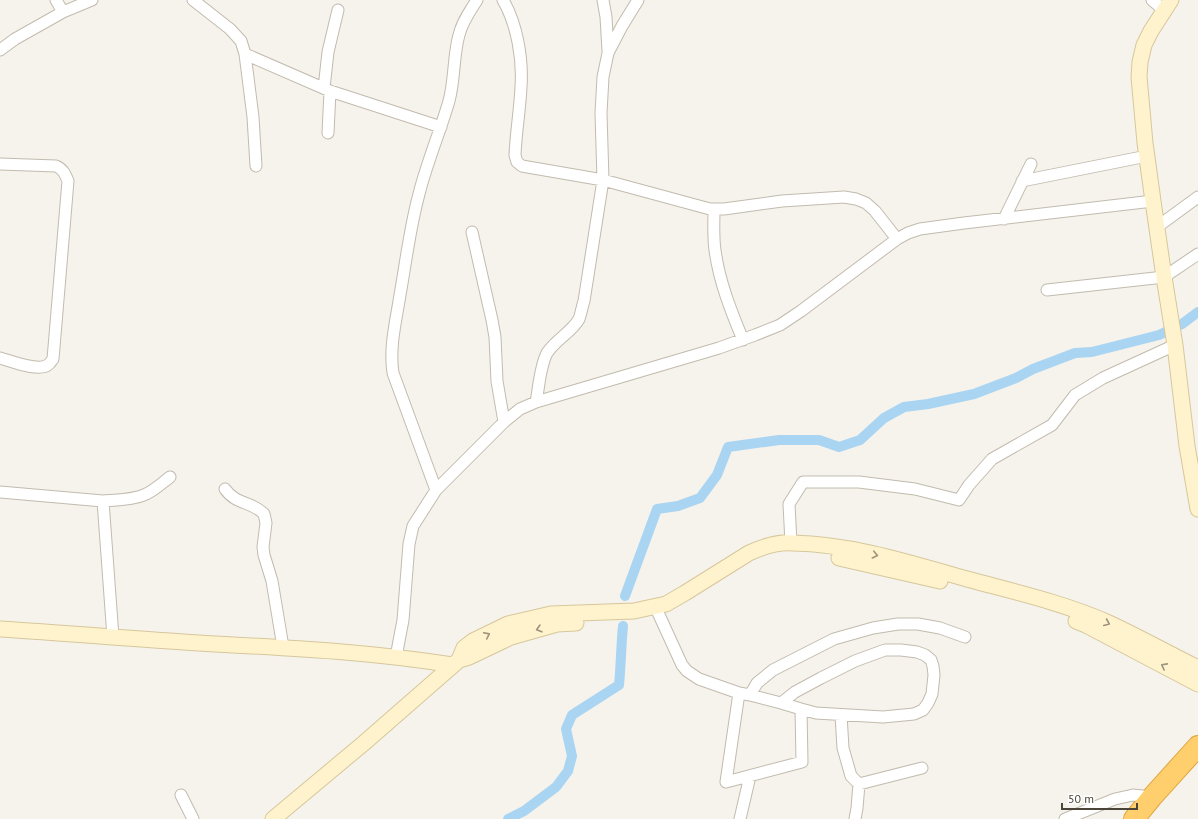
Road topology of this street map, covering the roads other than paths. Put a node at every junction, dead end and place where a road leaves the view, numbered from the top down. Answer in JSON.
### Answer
{"nodes":[{"id":1,"x":56,"y":0,"type":"edge"},
{"id":2,"x":92,"y":0,"type":"edge"},
{"id":3,"x":193,"y":0,"type":"edge"},
{"id":4,"x":477,"y":0,"type":"edge"},
{"id":5,"x":503,"y":0,"type":"edge"},
{"id":6,"x":603,"y":0,"type":"edge"},
{"id":7,"x":638,"y":0,"type":"edge"},
{"id":8,"x":1152,"y":0,"type":"edge"},
{"id":9,"x":1168,"y":5,"type":"edge"},
{"id":10,"x":338,"y":10,"type":"dead end"},
{"id":11,"x":62,"y":12,"type":"junction"},
{"id":12,"x":0,"y":50,"type":"edge"},
{"id":13,"x":608,"y":52,"type":"junction"},
{"id":14,"x":245,"y":54,"type":"junction"},
{"id":15,"x":327,"y":90,"type":"junction"},
{"id":16,"x":441,"y":127,"type":"junction"},
{"id":17,"x":328,"y":133,"type":"dead end"},
{"id":18,"x":1147,"y":156,"type":"junction"},
{"id":19,"x":0,"y":164,"type":"edge"},
{"id":20,"x":1031,"y":164,"type":"dead end"},
{"id":21,"x":256,"y":166,"type":"dead end"},
{"id":22,"x":603,"y":180,"type":"junction"},
{"id":23,"x":1022,"y":181,"type":"junction"},
{"id":24,"x":1198,"y":197,"type":"edge"},
{"id":25,"x":1152,"y":201,"type":"junction"},
{"id":26,"x":714,"y":209,"type":"junction"},
{"id":27,"x":1004,"y":219,"type":"junction"},
{"id":28,"x":1156,"y":227,"type":"junction"},
{"id":29,"x":472,"y":232,"type":"dead end"},
{"id":30,"x":897,"y":239,"type":"junction"},
{"id":31,"x":1198,"y":254,"type":"edge"},
{"id":32,"x":1164,"y":278,"type":"junction"},
{"id":33,"x":1047,"y":290,"type":"dead end"},
{"id":34,"x":742,"y":340,"type":"junction"},
{"id":35,"x":1175,"y":345,"type":"junction"},
{"id":36,"x":0,"y":358,"type":"edge"},
{"id":37,"x":536,"y":402,"type":"junction"},
{"id":38,"x":504,"y":422,"type":"junction"},
{"id":39,"x":170,"y":477,"type":"dead end"},
{"id":40,"x":225,"y":489,"type":"dead end"},
{"id":41,"x":436,"y":490,"type":"junction"},
{"id":42,"x":0,"y":492,"type":"edge"},
{"id":43,"x":103,"y":501,"type":"junction"},
{"id":44,"x":1198,"y":509,"type":"edge"},
{"id":45,"x":791,"y":543,"type":"junction"},
{"id":46,"x":657,"y":610,"type":"junction"},
{"id":47,"x":0,"y":629,"type":"edge"},
{"id":48,"x":113,"y":637,"type":"junction"},
{"id":49,"x":966,"y":637,"type":"dead end"},
{"id":50,"x":283,"y":647,"type":"junction"},
{"id":51,"x":396,"y":657,"type":"junction"},
{"id":52,"x":455,"y":662,"type":"junction"},
{"id":53,"x":1198,"y":668,"type":"edge"},
{"id":54,"x":1198,"y":684,"type":"edge"},
{"id":55,"x":744,"y":694,"type":"junction"},
{"id":56,"x":781,"y":703,"type":"junction"},
{"id":57,"x":801,"y":709,"type":"junction"},
{"id":58,"x":841,"y":715,"type":"junction"},
{"id":59,"x":1198,"y":746,"type":"edge"},
{"id":60,"x":922,"y":768,"type":"dead end"},
{"id":61,"x":750,"y":776,"type":"junction"},
{"id":62,"x":859,"y":784,"type":"junction"},
{"id":63,"x":181,"y":795,"type":"dead end"},
{"id":64,"x":1152,"y":797,"type":"junction"},
{"id":65,"x":193,"y":819,"type":"edge"},
{"id":66,"x":273,"y":819,"type":"edge"},
{"id":67,"x":740,"y":819,"type":"edge"},
{"id":68,"x":855,"y":819,"type":"edge"},
{"id":69,"x":1065,"y":819,"type":"edge"},
{"id":70,"x":1134,"y":819,"type":"edge"}],
"edges":[{"from":1,"to":11,"type":"street"},
{"from":2,"to":11,"type":"street"},
{"from":3,"to":14,"type":"street"},
{"from":4,"to":16,"type":"street"},
{"from":5,"to":22,"type":"street"},
{"from":6,"to":13,"type":"street"},
{"from":7,"to":13,"type":"street"},
{"from":8,"to":9,"type":"street"},
{"from":9,"to":18,"type":"street"},
{"from":10,"to":15,"type":"street"},
{"from":11,"to":12,"type":"street"},
{"from":13,"to":22,"type":"street"},
{"from":14,"to":15,"type":"street"},
{"from":14,"to":21,"type":"street"},
{"from":15,"to":16,"type":"street"},
{"from":15,"to":17,"type":"street"},
{"from":16,"to":41,"type":"street"},
{"from":18,"to":23,"type":"street"},
{"from":18,"to":25,"type":"street"},
{"from":19,"to":36,"type":"street"},
{"from":20,"to":23,"type":"street"},
{"from":22,"to":26,"type":"street"},
{"from":22,"to":37,"type":"street"},
{"from":23,"to":27,"type":"street"},
{"from":24,"to":28,"type":"street"},
{"from":25,"to":27,"type":"street"},
{"from":25,"to":28,"type":"street"},
{"from":26,"to":30,"type":"street"},
{"from":26,"to":34,"type":"street"},
{"from":27,"to":30,"type":"street"},
{"from":28,"to":32,"type":"street"},
{"from":29,"to":38,"type":"street"},
{"from":30,"to":34,"type":"street"},
{"from":31,"to":32,"type":"street"},
{"from":32,"to":33,"type":"street"},
{"from":32,"to":35,"type":"street"},
{"from":34,"to":37,"type":"street"},
{"from":35,"to":44,"type":"street"},
{"from":35,"to":45,"type":"street"},
{"from":37,"to":38,"type":"street"},
{"from":38,"to":41,"type":"street"},
{"from":39,"to":43,"type":"street"},
{"from":40,"to":50,"type":"street"},
{"from":41,"to":51,"type":"street"},
{"from":42,"to":43,"type":"street"},
{"from":43,"to":48,"type":"street"},
{"from":45,"to":46,"type":"street"},
{"from":45,"to":53,"type":"street","one_way":true},
{"from":46,"to":52,"type":"street"},
{"from":54,"to":46,"type":"street","one_way":true},
{"from":46,"to":55,"type":"street"},
{"from":47,"to":48,"type":"street"},
{"from":48,"to":50,"type":"street"},
{"from":49,"to":55,"type":"street"},
{"from":50,"to":51,"type":"street"},
{"from":51,"to":52,"type":"street"},
{"from":52,"to":66,"type":"street"},
{"from":55,"to":56,"type":"street"},
{"from":55,"to":61,"type":"street"},
{"from":56,"to":57,"type":"street"},
{"from":56,"to":58,"type":"street"},
{"from":57,"to":58,"type":"street"},
{"from":57,"to":61,"type":"street"},
{"from":58,"to":62,"type":"street"},
{"from":59,"to":64,"type":"highway"},
{"from":60,"to":62,"type":"street"},
{"from":61,"to":67,"type":"street"},
{"from":62,"to":68,"type":"street"},
{"from":63,"to":65,"type":"street"},
{"from":64,"to":69,"type":"street"},
{"from":64,"to":70,"type":"highway"}]}
